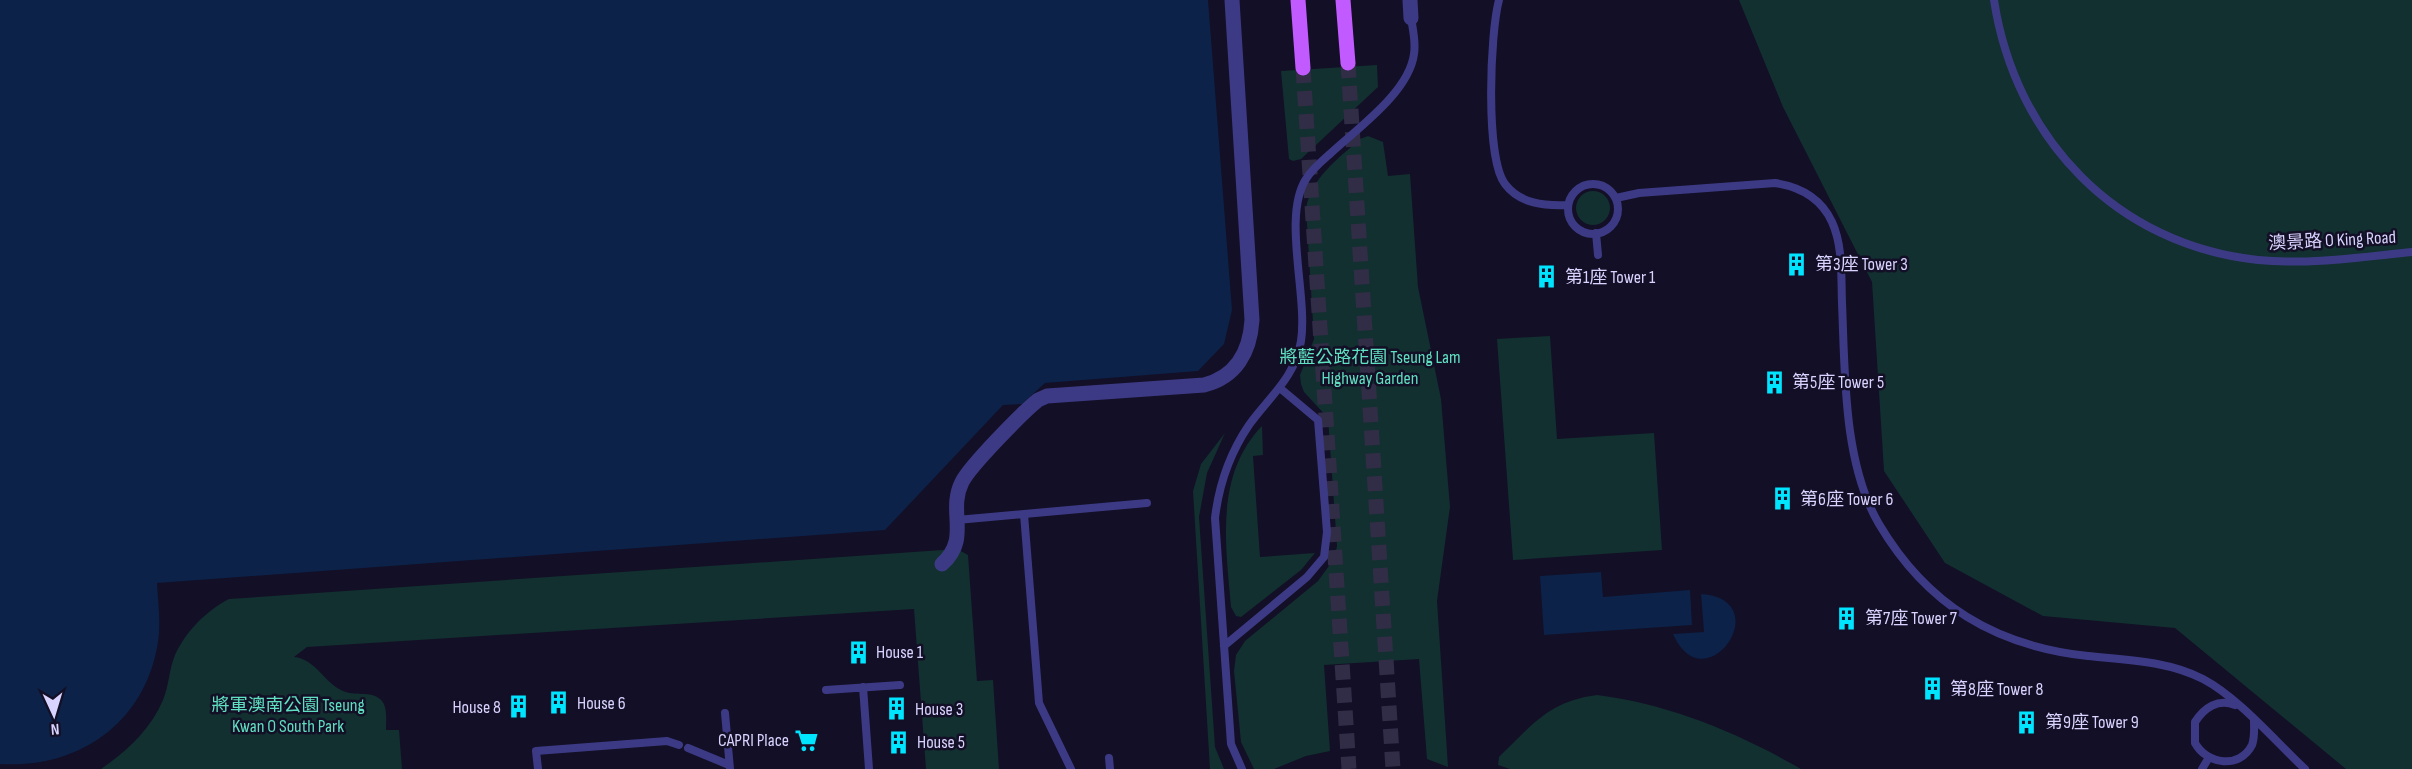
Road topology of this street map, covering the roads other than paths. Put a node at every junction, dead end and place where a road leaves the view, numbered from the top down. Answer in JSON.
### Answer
{"nodes":[{"id":1,"x":1232,"y":0,"type":"edge"},
{"id":2,"x":1298,"y":0,"type":"edge"},
{"id":3,"x":1343,"y":0,"type":"edge"},
{"id":4,"x":1410,"y":0,"type":"edge"},
{"id":5,"x":1499,"y":0,"type":"edge"},
{"id":6,"x":1994,"y":0,"type":"edge"},
{"id":7,"x":1411,"y":18,"type":"joint"},
{"id":8,"x":1348,"y":63,"type":"tunnel mouth"},
{"id":9,"x":1303,"y":68,"type":"tunnel mouth"},
{"id":10,"x":1616,"y":198,"type":"junction"},
{"id":11,"x":1568,"y":205,"type":"junction"},
{"id":12,"x":1596,"y":233,"type":"junction"},
{"id":13,"x":2412,"y":252,"type":"edge"},
{"id":14,"x":1598,"y":255,"type":"dead end"},
{"id":15,"x":1281,"y":389,"type":"junction"},
{"id":16,"x":1147,"y":503,"type":"dead end"},
{"id":17,"x":1024,"y":514,"type":"junction"},
{"id":18,"x":957,"y":520,"type":"junction"},
{"id":19,"x":942,"y":564,"type":"dead end"},
{"id":20,"x":1224,"y":646,"type":"junction"},
{"id":21,"x":900,"y":685,"type":"dead end"},
{"id":22,"x":863,"y":687,"type":"junction"},
{"id":23,"x":826,"y":690,"type":"dead end"},
{"id":24,"x":2240,"y":707,"type":"junction"},
{"id":25,"x":725,"y":713,"type":"dead end"},
{"id":26,"x":2254,"y":720,"type":"junction"},
{"id":27,"x":679,"y":745,"type":"dead end"},
{"id":28,"x":688,"y":748,"type":"dead end"},
{"id":29,"x":1109,"y":758,"type":"dead end"},
{"id":30,"x":2208,"y":759,"type":"junction"},
{"id":31,"x":729,"y":767,"type":"edge"},
{"id":32,"x":538,"y":769,"type":"edge"},
{"id":33,"x":869,"y":769,"type":"edge"},
{"id":34,"x":1071,"y":769,"type":"edge"},
{"id":35,"x":1110,"y":769,"type":"edge"},
{"id":36,"x":1242,"y":769,"type":"edge"},
{"id":37,"x":2202,"y":769,"type":"edge"},
{"id":38,"x":2305,"y":769,"type":"edge"}],
"edges":[{"from":1,"to":18,"type":"street"},
{"from":2,"to":9,"type":"main road"},
{"from":3,"to":8,"type":"main road"},
{"from":4,"to":7,"type":"street"},
{"from":5,"to":11,"type":"lane"},
{"from":6,"to":13,"type":"lane","name":"澳景路 O King Road"},
{"from":7,"to":15,"type":"lane"},
{"from":10,"to":11,"type":"lane"},
{"from":10,"to":12,"type":"lane"},
{"from":10,"to":24,"type":"lane"},
{"from":11,"to":12,"type":"lane"},
{"from":12,"to":14,"type":"lane"},
{"from":15,"to":20,"type":"lane"},
{"from":15,"to":20,"type":"lane"},
{"from":16,"to":17,"type":"lane"},
{"from":17,"to":18,"type":"lane"},
{"from":17,"to":34,"type":"lane"},
{"from":18,"to":19,"type":"street"},
{"from":20,"to":36,"type":"lane"},
{"from":21,"to":22,"type":"lane"},
{"from":22,"to":23,"type":"lane"},
{"from":22,"to":33,"type":"lane"},
{"from":24,"to":26,"type":"lane"},
{"from":24,"to":30,"type":"lane"},
{"from":25,"to":31,"type":"lane"},
{"from":26,"to":30,"type":"lane"},
{"from":26,"to":38,"type":"lane"},
{"from":27,"to":32,"type":"lane"},
{"from":28,"to":31,"type":"lane"},
{"from":29,"to":35,"type":"lane"},
{"from":30,"to":37,"type":"lane"}]}
